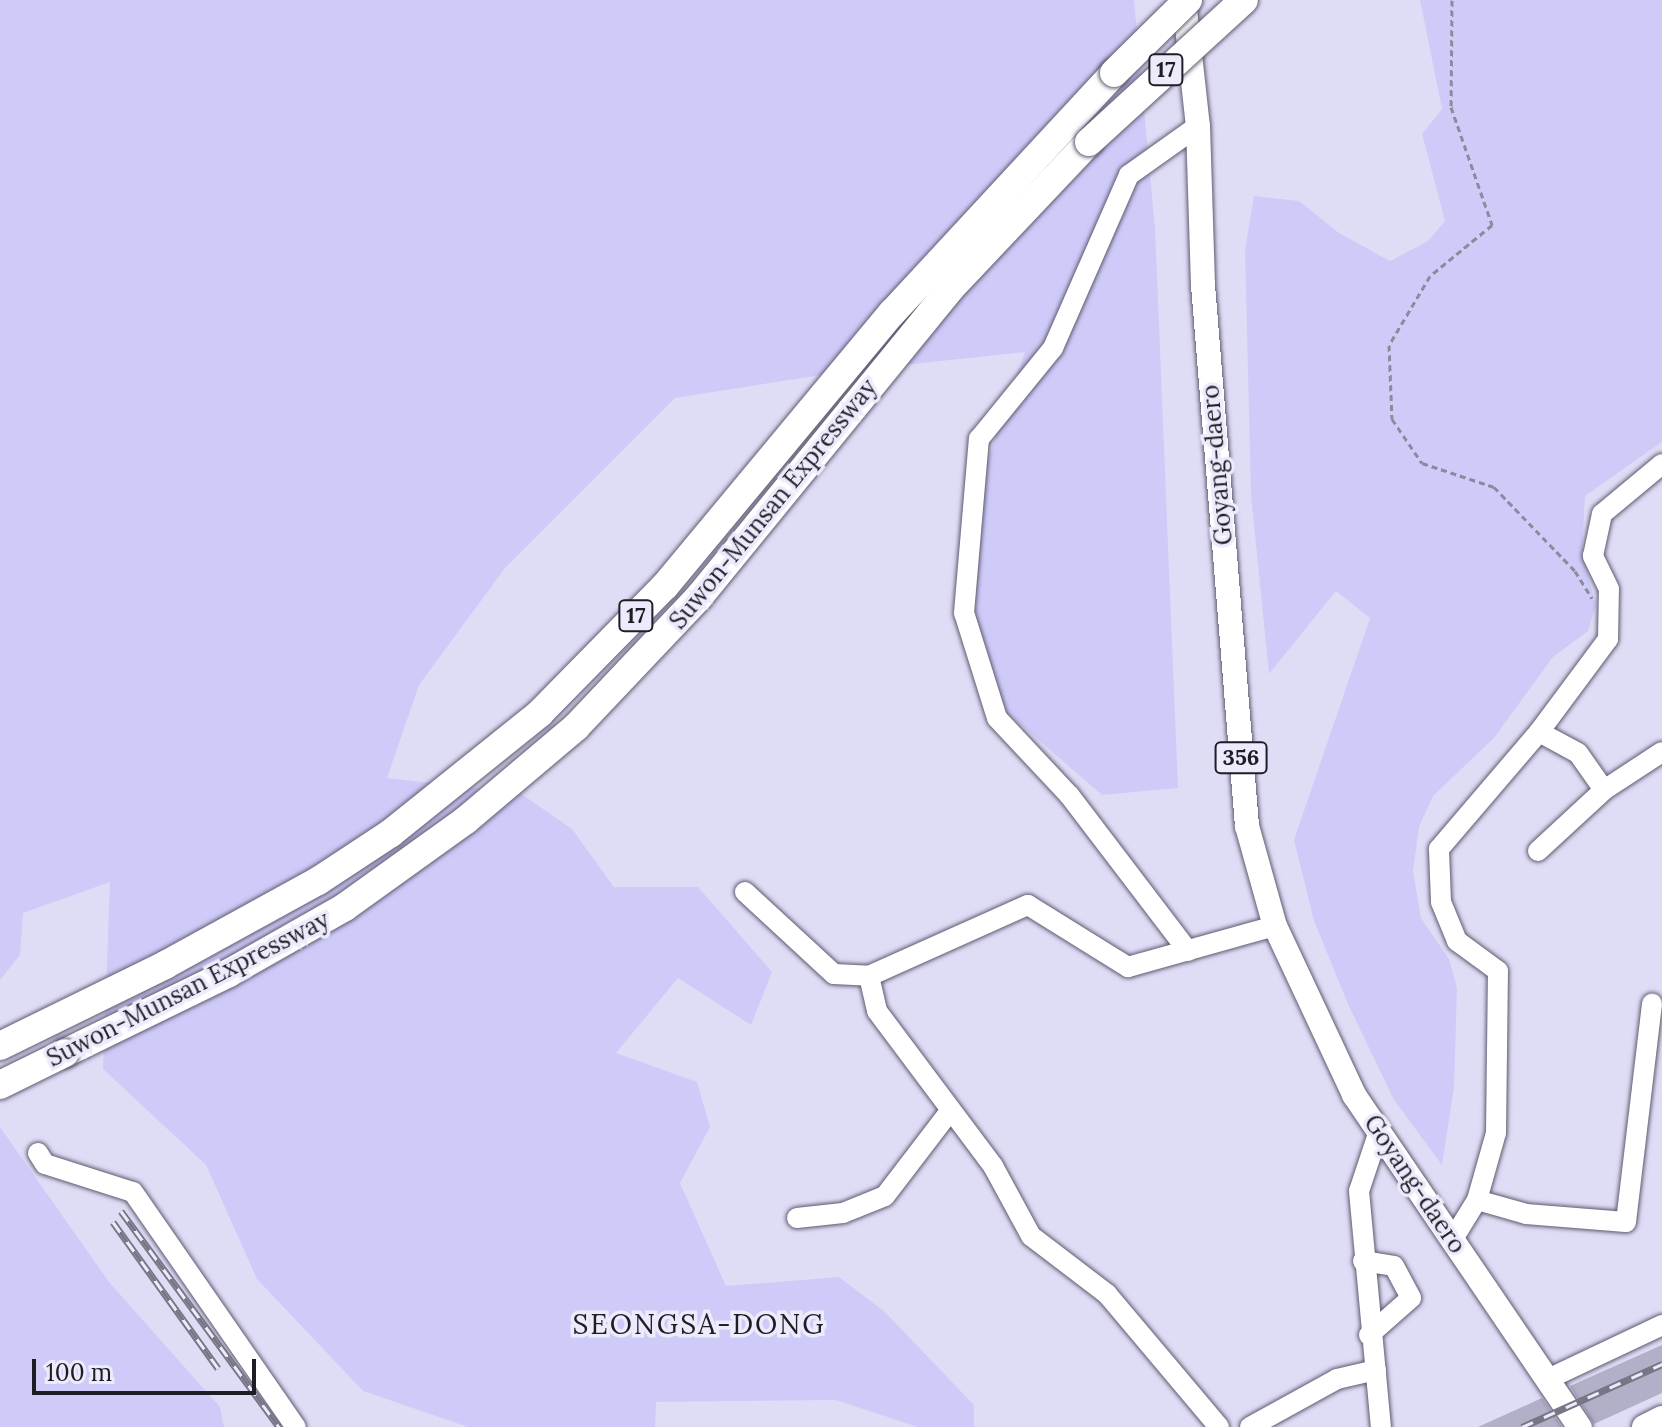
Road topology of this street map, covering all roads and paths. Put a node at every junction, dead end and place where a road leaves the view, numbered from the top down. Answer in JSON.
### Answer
{"nodes":[{"id":1,"x":1186,"y":0,"type":"edge"},
{"id":2,"x":1244,"y":0,"type":"edge"},
{"id":3,"x":1452,"y":0,"type":"edge"},
{"id":4,"x":1198,"y":126,"type":"junction"},
{"id":5,"x":1662,"y":464,"type":"edge"},
{"id":6,"x":1608,"y":624,"type":"junction"},
{"id":7,"x":1539,"y":732,"type":"junction"},
{"id":8,"x":1662,"y":752,"type":"edge"},
{"id":9,"x":1604,"y":790,"type":"junction"},
{"id":10,"x":1538,"y":851,"type":"dead end"},
{"id":11,"x":745,"y":892,"type":"dead end"},
{"id":12,"x":1275,"y":926,"type":"junction"},
{"id":13,"x":1188,"y":951,"type":"junction"},
{"id":14,"x":869,"y":976,"type":"junction"},
{"id":15,"x":1652,"y":1004,"type":"dead end"},
{"id":16,"x":0,"y":1046,"type":"edge"},
{"id":17,"x":0,"y":1085,"type":"edge"},
{"id":18,"x":950,"y":1111,"type":"junction"},
{"id":19,"x":1379,"y":1131,"type":"junction"},
{"id":20,"x":38,"y":1153,"type":"dead end"},
{"id":21,"x":1477,"y":1200,"type":"junction"},
{"id":22,"x":797,"y":1218,"type":"dead end"},
{"id":23,"x":1453,"y":1239,"type":"junction"},
{"id":24,"x":1363,"y":1261,"type":"junction"},
{"id":25,"x":1662,"y":1325,"type":"edge"},
{"id":26,"x":1369,"y":1335,"type":"junction"},
{"id":27,"x":1376,"y":1370,"type":"junction"},
{"id":28,"x":1548,"y":1379,"type":"junction"},
{"id":29,"x":1662,"y":1418,"type":"edge"},
{"id":30,"x":296,"y":1427,"type":"edge"},
{"id":31,"x":1219,"y":1427,"type":"edge"},
{"id":32,"x":1250,"y":1427,"type":"edge"},
{"id":33,"x":1381,"y":1427,"type":"edge"},
{"id":34,"x":1580,"y":1427,"type":"edge"},
{"id":35,"x":1644,"y":1427,"type":"edge"}],
"edges":[{"from":1,"to":4,"type":"main road","name":"Goyang-daero","number":"356"},
{"from":1,"to":16,"type":"highway","name":"Suwon-Munsan Expressway","number":"17","bridge":true},
{"from":2,"to":17,"type":"highway","name":"Suwon-Munsan Expressway","number":"17","bridge":true},
{"from":3,"to":6,"type":"path"},
{"from":4,"to":12,"type":"main road","name":"Goyang-daero","number":"356"},
{"from":4,"to":13,"type":"street"},
{"from":5,"to":6,"type":"street"},
{"from":6,"to":7,"type":"street"},
{"from":7,"to":9,"type":"street"},
{"from":7,"to":21,"type":"street"},
{"from":8,"to":9,"type":"street"},
{"from":9,"to":10,"type":"street"},
{"from":11,"to":14,"type":"street"},
{"from":12,"to":13,"type":"street"},
{"from":12,"to":19,"type":"main road","name":"Goyang-daero","number":"356"},
{"from":13,"to":14,"type":"street"},
{"from":14,"to":18,"type":"street"},
{"from":15,"to":21,"type":"street"},
{"from":18,"to":22,"type":"street"},
{"from":18,"to":31,"type":"street"},
{"from":19,"to":23,"type":"main road","name":"Goyang-daero","number":"356"},
{"from":19,"to":24,"type":"street"},
{"from":20,"to":30,"type":"street"},
{"from":21,"to":23,"type":"street"},
{"from":23,"to":28,"type":"main road","name":"Goyang-daero","number":"356"},
{"from":24,"to":26,"type":"street"},
{"from":24,"to":26,"type":"street"},
{"from":25,"to":28,"type":"street"},
{"from":26,"to":27,"type":"street"},
{"from":27,"to":32,"type":"street"},
{"from":27,"to":33,"type":"street"},
{"from":28,"to":34,"type":"main road","name":"Goyang-daero","number":"356"},
{"from":29,"to":35,"type":"main road"}]}
